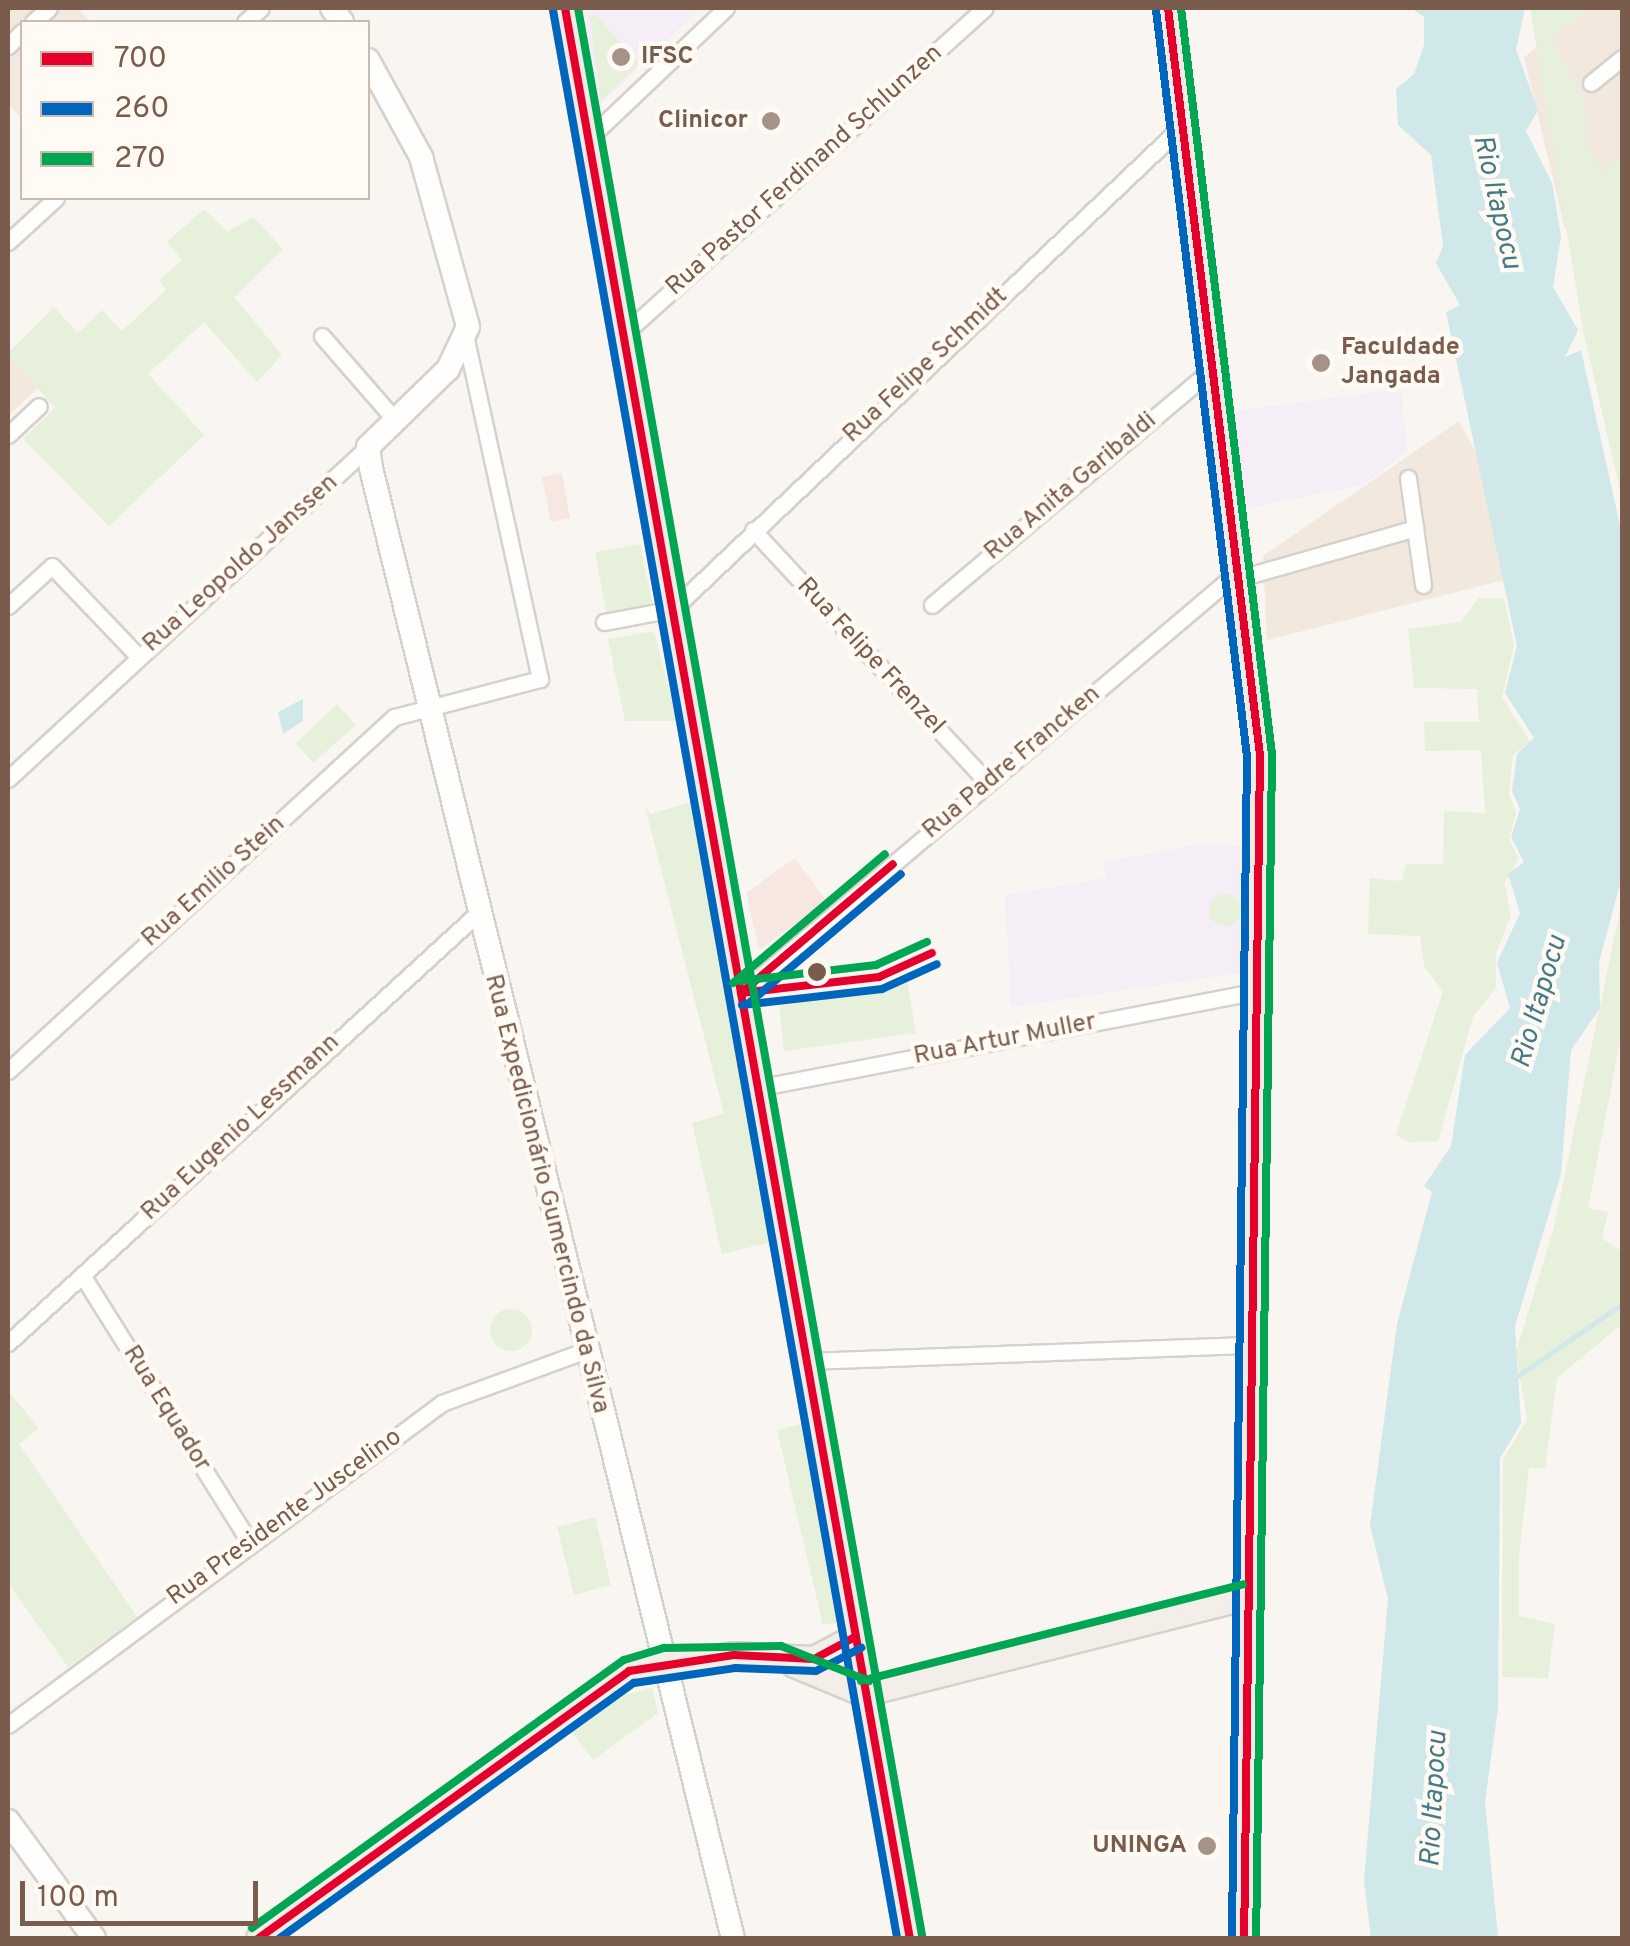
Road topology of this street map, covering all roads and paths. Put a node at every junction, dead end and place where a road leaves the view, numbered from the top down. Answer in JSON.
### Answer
{"nodes":[{"id":1,"x":565,"y":8,"type":"edge"},
{"id":2,"x":726,"y":8,"type":"edge"},
{"id":3,"x":985,"y":8,"type":"edge"},
{"id":4,"x":1168,"y":8,"type":"edge"},
{"id":5,"x":1622,"y":58,"type":"edge"},
{"id":6,"x":370,"y":64,"type":"edge"},
{"id":7,"x":1591,"y":83,"type":"dead end"},
{"id":8,"x":1182,"y":126,"type":"junction"},
{"id":9,"x":589,"y":138,"type":"junction"},
{"id":10,"x":54,"y":200,"type":"edge"},
{"id":11,"x":8,"y":242,"type":"edge"},
{"id":12,"x":624,"y":334,"type":"junction"},
{"id":13,"x":322,"y":336,"type":"dead end"},
{"id":14,"x":466,"y":341,"type":"junction"},
{"id":15,"x":1211,"y":370,"type":"junction"},
{"id":16,"x":39,"y":406,"type":"dead end"},
{"id":17,"x":395,"y":420,"type":"junction"},
{"id":18,"x":8,"y":436,"type":"edge"},
{"id":19,"x":368,"y":447,"type":"junction"},
{"id":20,"x":1408,"y":478,"type":"dead end"},
{"id":21,"x":1415,"y":528,"type":"junction"},
{"id":22,"x":752,"y":530,"type":"junction"},
{"id":23,"x":1241,"y":576,"type":"junction"},
{"id":24,"x":1423,"y":585,"type":"dead end"},
{"id":25,"x":932,"y":604,"type":"dead end"},
{"id":26,"x":8,"y":606,"type":"edge"},
{"id":27,"x":672,"y":609,"type":"junction"},
{"id":28,"x":604,"y":622,"type":"dead end"},
{"id":29,"x":139,"y":657,"type":"junction"},
{"id":30,"x":427,"y":703,"type":"junction"},
{"id":31,"x":8,"y":779,"type":"edge"},
{"id":32,"x":988,"y":783,"type":"junction"},
{"id":33,"x":476,"y":914,"type":"junction"},
{"id":34,"x":1253,"y":992,"type":"junction"},
{"id":35,"x":741,"y":993,"type":"junction"},
{"id":36,"x":8,"y":1071,"type":"edge"},
{"id":37,"x":757,"y":1088,"type":"junction"},
{"id":38,"x":82,"y":1275,"type":"junction"},
{"id":39,"x":8,"y":1344,"type":"edge"},
{"id":40,"x":1246,"y":1345,"type":"junction"},
{"id":41,"x":584,"y":1351,"type":"junction"},
{"id":42,"x":807,"y":1361,"type":"junction"},
{"id":43,"x":250,"y":1544,"type":"junction"},
{"id":44,"x":1246,"y":1596,"type":"junction"},
{"id":45,"x":855,"y":1637,"type":"junction"},
{"id":46,"x":780,"y":1658,"type":"junction"},
{"id":47,"x":664,"y":1660,"type":"junction"},
{"id":48,"x":864,"y":1693,"type":"junction"},
{"id":49,"x":8,"y":1725,"type":"edge"},
{"id":50,"x":8,"y":1823,"type":"edge"},
{"id":51,"x":94,"y":1938,"type":"edge"},
{"id":52,"x":259,"y":1938,"type":"edge"},
{"id":53,"x":733,"y":1938,"type":"edge"},
{"id":54,"x":910,"y":1938,"type":"edge"},
{"id":55,"x":1244,"y":1938,"type":"edge"}],
"edges":[{"from":1,"to":9,"type":"highway"},
{"from":2,"to":9,"type":"street"},
{"from":3,"to":12,"type":"street","name":"Rua Pastor Ferdinand Schlunzen"},
{"from":4,"to":8,"type":"highway"},
{"from":5,"to":7,"type":"street"},
{"from":6,"to":14,"type":"street"},
{"from":8,"to":15,"type":"highway"},
{"from":8,"to":22,"type":"street","name":"Rua Felipe Schmidt"},
{"from":9,"to":12,"type":"highway"},
{"from":10,"to":11,"type":"street"},
{"from":12,"to":27,"type":"highway"},
{"from":13,"to":17,"type":"street"},
{"from":14,"to":17,"type":"street","name":"Rua Leopoldo Janssen"},
{"from":14,"to":30,"type":"street"},
{"from":15,"to":23,"type":"highway"},
{"from":15,"to":25,"type":"street","name":"Rua Anita Garibaldi"},
{"from":16,"to":18,"type":"street"},
{"from":17,"to":19,"type":"street","name":"Rua Leopoldo Janssen"},
{"from":19,"to":29,"type":"street","name":"Rua Leopoldo Janssen"},
{"from":19,"to":30,"type":"street","name":"Rua Expedicionário Gumercindo da Silva"},
{"from":20,"to":21,"type":"street"},
{"from":21,"to":23,"type":"street"},
{"from":21,"to":24,"type":"street"},
{"from":22,"to":27,"type":"street","name":"Rua Felipe Schmidt"},
{"from":22,"to":32,"type":"street","name":"Rua Felipe Frenzel"},
{"from":23,"to":32,"type":"street","name":"Rua Padre Francken"},
{"from":23,"to":34,"type":"highway"},
{"from":26,"to":29,"type":"street"},
{"from":27,"to":28,"type":"street"},
{"from":27,"to":35,"type":"highway"},
{"from":29,"to":31,"type":"street","name":"Rua Leopoldo Janssen"},
{"from":30,"to":33,"type":"street","name":"Rua Expedicionário Gumercindo da Silva"},
{"from":30,"to":36,"type":"street","name":"Rua Emilio Stein"},
{"from":32,"to":35,"type":"street","name":"Rua Padre Francken"},
{"from":33,"to":38,"type":"street","name":"Rua Eugenio Lessmann"},
{"from":33,"to":41,"type":"street","name":"Rua Expedicionário Gumercindo da Silva"},
{"from":34,"to":37,"type":"street","name":"Rua Artur Muller"},
{"from":34,"to":40,"type":"highway"},
{"from":35,"to":37,"type":"highway"},
{"from":37,"to":42,"type":"highway"},
{"from":38,"to":39,"type":"street","name":"Rua Eugenio Lessmann"},
{"from":38,"to":43,"type":"street","name":"Rua Equador"},
{"from":40,"to":42,"type":"street"},
{"from":40,"to":44,"type":"highway"},
{"from":41,"to":43,"type":"street","name":"Rua Presidente Juscelino"},
{"from":41,"to":47,"type":"street","name":"Rua Expedicionário Gumercindo da Silva"},
{"from":42,"to":45,"type":"highway"},
{"from":43,"to":49,"type":"street","name":"Rua Presidente Juscelino"},
{"from":44,"to":48,"type":"main road"},
{"from":44,"to":55,"type":"highway"},
{"from":45,"to":46,"type":"main road"},
{"from":45,"to":48,"type":"highway"},
{"from":46,"to":47,"type":"main road"},
{"from":46,"to":48,"type":"main road"},
{"from":47,"to":52,"type":"main road"},
{"from":47,"to":53,"type":"street","name":"Rua Expedicionário Gumercindo da Silva"},
{"from":48,"to":54,"type":"highway"},
{"from":50,"to":51,"type":"street"}]}
